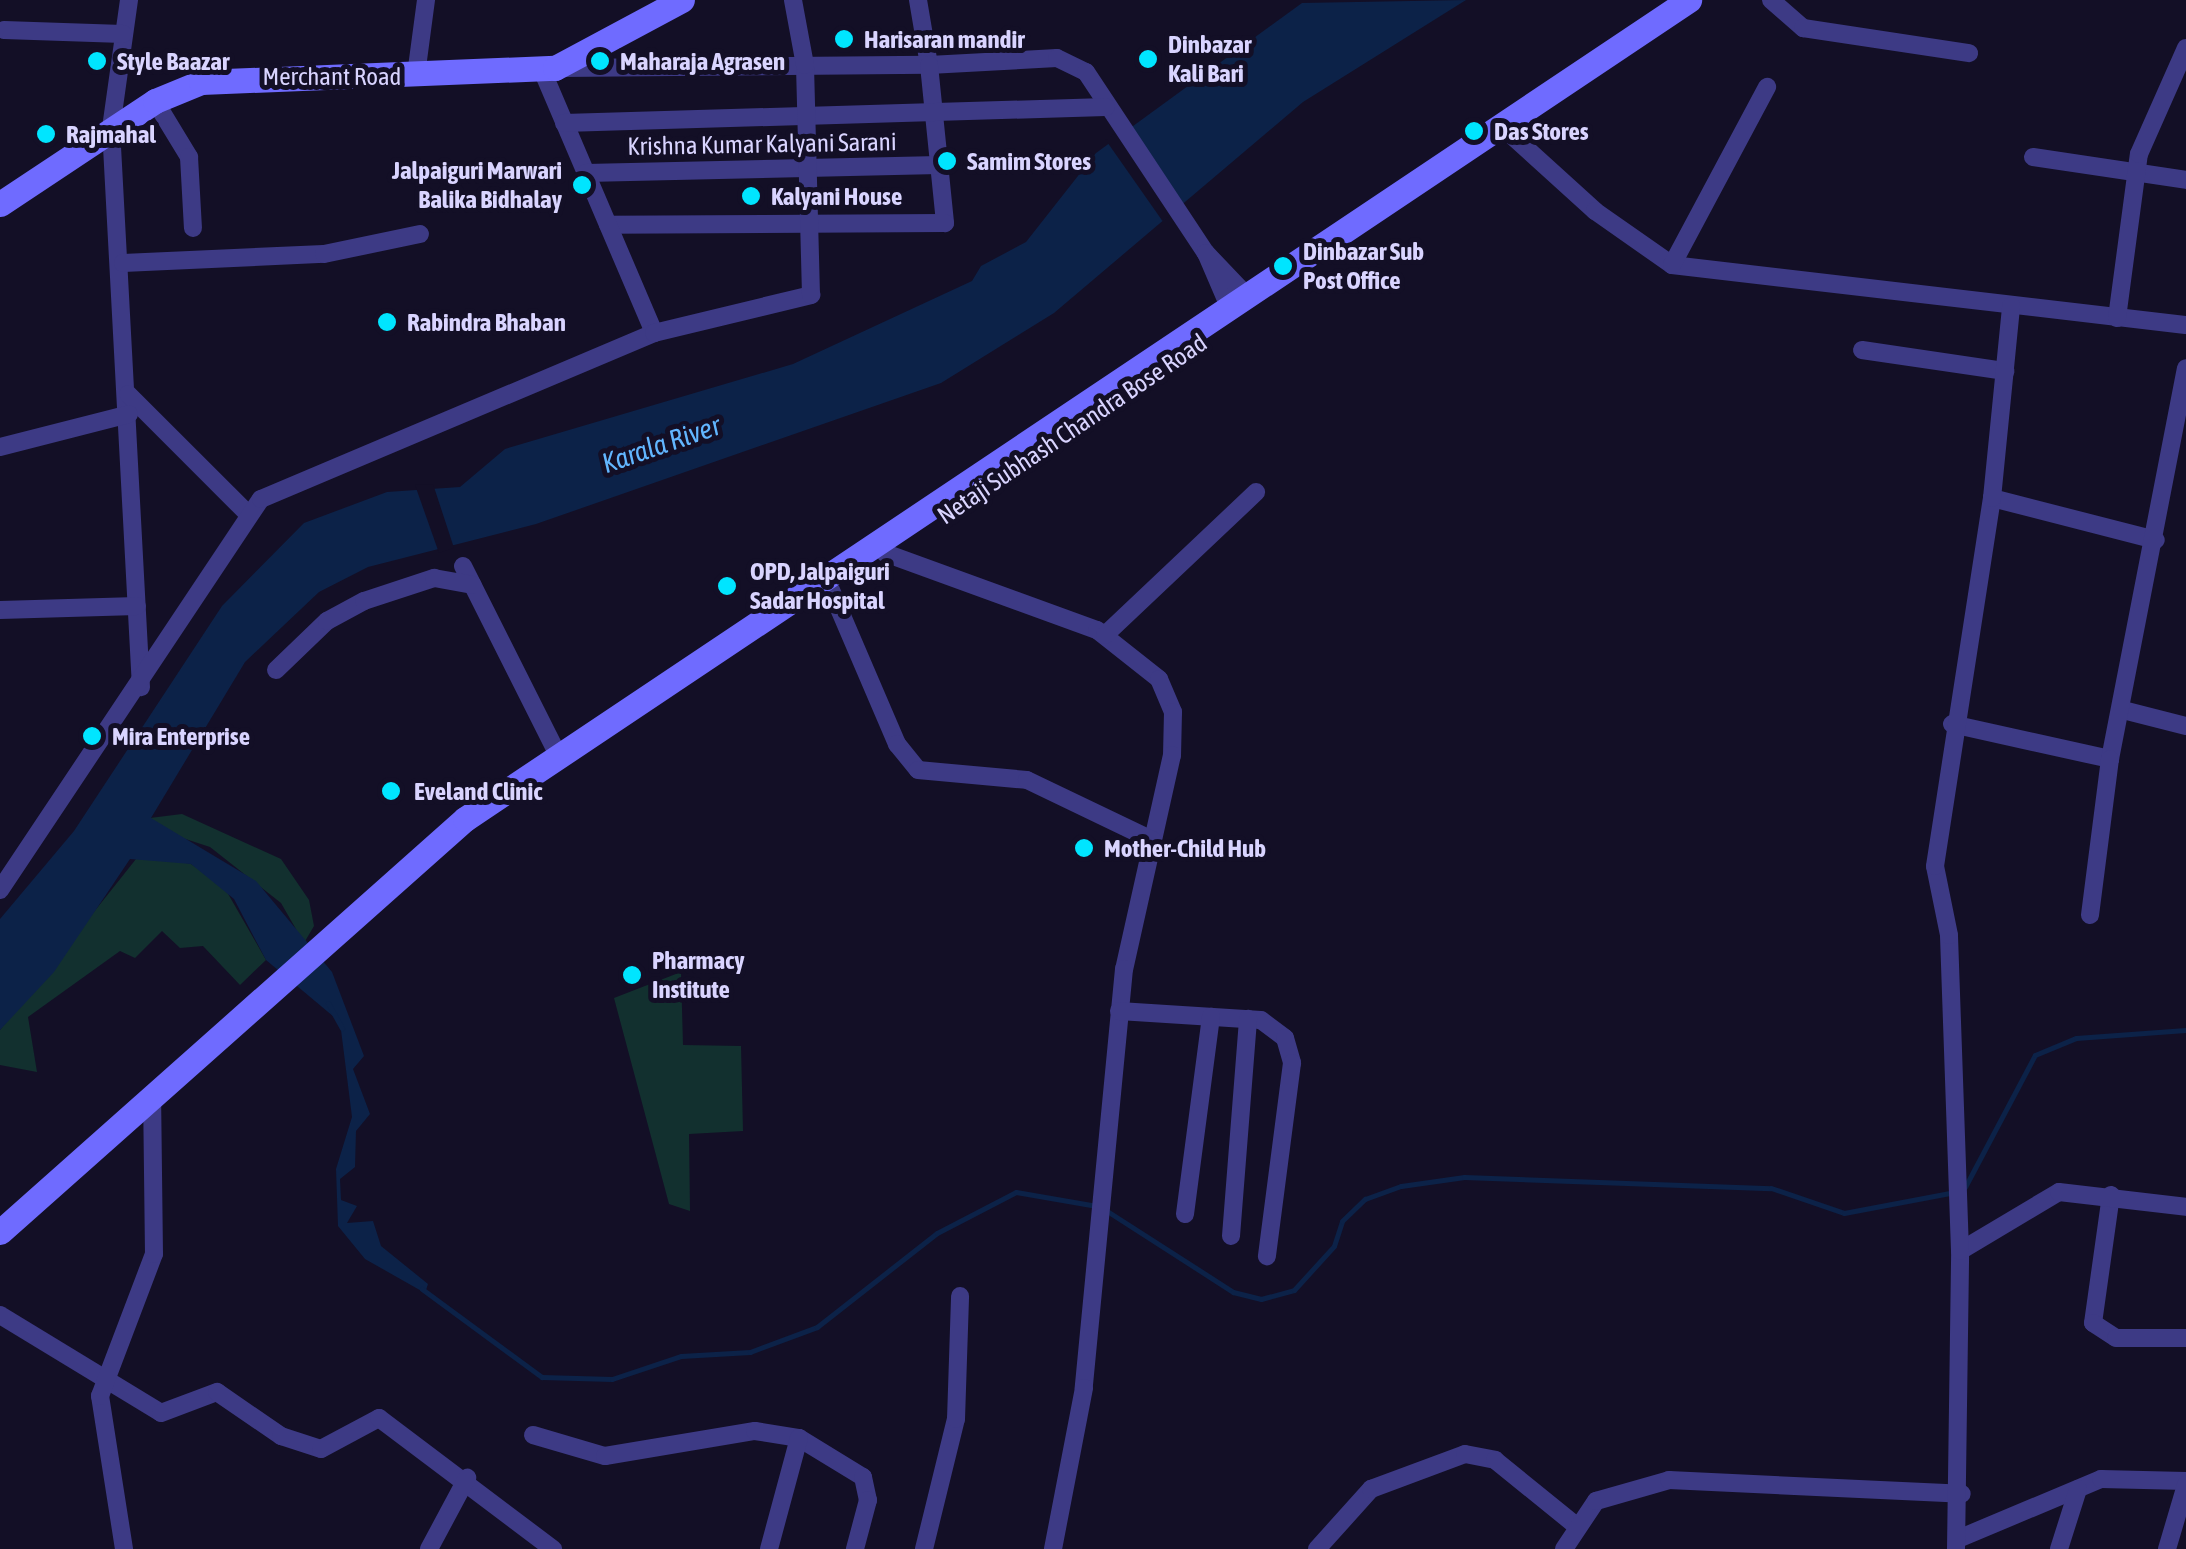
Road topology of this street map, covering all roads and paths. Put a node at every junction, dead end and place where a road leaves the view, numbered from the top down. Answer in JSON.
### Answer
{"nodes":[{"id":1,"x":130,"y":0,"type":"edge"},
{"id":2,"x":426,"y":0,"type":"edge"},
{"id":3,"x":682,"y":0,"type":"edge"},
{"id":4,"x":793,"y":0,"type":"edge"},
{"id":5,"x":918,"y":0,"type":"edge"},
{"id":6,"x":1771,"y":0,"type":"edge"},
{"id":7,"x":1700,"y":1,"type":"edge"},
{"id":8,"x":4,"y":30,"type":"dead end"},
{"id":9,"x":124,"y":34,"type":"junction"},
{"id":10,"x":2186,"y":48,"type":"edge"},
{"id":11,"x":1969,"y":53,"type":"dead end"},
{"id":12,"x":805,"y":65,"type":"junction"},
{"id":13,"x":929,"y":65,"type":"junction"},
{"id":14,"x":548,"y":69,"type":"junction"},
{"id":15,"x":416,"y":75,"type":"junction"},
{"id":16,"x":1768,"y":87,"type":"dead end"},
{"id":17,"x":155,"y":101,"type":"junction"},
{"id":18,"x":1106,"y":107,"type":"junction"},
{"id":19,"x":934,"y":116,"type":"junction"},
{"id":20,"x":806,"y":118,"type":"junction"},
{"id":21,"x":564,"y":123,"type":"junction"},
{"id":22,"x":111,"y":128,"type":"junction"},
{"id":23,"x":1505,"y":128,"type":"junction"},
{"id":24,"x":2033,"y":157,"type":"dead end"},
{"id":25,"x":939,"y":165,"type":"junction"},
{"id":26,"x":808,"y":168,"type":"junction"},
{"id":27,"x":2134,"y":172,"type":"junction"},
{"id":28,"x":586,"y":174,"type":"junction"},
{"id":29,"x":2186,"y":180,"type":"edge"},
{"id":30,"x":0,"y":204,"type":"edge"},
{"id":31,"x":809,"y":221,"type":"junction"},
{"id":32,"x":608,"y":225,"type":"junction"},
{"id":33,"x":193,"y":228,"type":"dead end"},
{"id":34,"x":420,"y":234,"type":"dead end"},
{"id":35,"x":1344,"y":241,"type":"junction"},
{"id":36,"x":123,"y":264,"type":"junction"},
{"id":37,"x":1672,"y":265,"type":"junction"},
{"id":38,"x":1239,"y":303,"type":"junction"},
{"id":39,"x":2011,"y":306,"type":"junction"},
{"id":40,"x":2117,"y":318,"type":"junction"},
{"id":41,"x":2186,"y":325,"type":"edge"},
{"id":42,"x":654,"y":333,"type":"junction"},
{"id":43,"x":1862,"y":350,"type":"dead end"},
{"id":44,"x":2186,"y":368,"type":"edge"},
{"id":45,"x":2005,"y":371,"type":"junction"},
{"id":46,"x":128,"y":394,"type":"junction"},
{"id":47,"x":130,"y":414,"type":"junction"},
{"id":48,"x":0,"y":447,"type":"edge"},
{"id":49,"x":1256,"y":492,"type":"dead end"},
{"id":50,"x":1992,"y":498,"type":"junction"},
{"id":51,"x":248,"y":514,"type":"junction"},
{"id":52,"x":2156,"y":540,"type":"junction"},
{"id":53,"x":879,"y":550,"type":"junction"},
{"id":54,"x":462,"y":566,"type":"dead end"},
{"id":55,"x":472,"y":585,"type":"junction"},
{"id":56,"x":830,"y":590,"type":"junction"},
{"id":57,"x":138,"y":606,"type":"junction"},
{"id":58,"x":0,"y":610,"type":"edge"},
{"id":59,"x":1105,"y":635,"type":"junction"},
{"id":60,"x":276,"y":670,"type":"dead end"},
{"id":61,"x":141,"y":687,"type":"junction"},
{"id":62,"x":2123,"y":710,"type":"junction"},
{"id":63,"x":1952,"y":724,"type":"junction"},
{"id":64,"x":2186,"y":726,"type":"edge"},
{"id":65,"x":558,"y":757,"type":"junction"},
{"id":66,"x":2110,"y":759,"type":"junction"},
{"id":67,"x":1152,"y":840,"type":"junction"},
{"id":68,"x":431,"y":850,"type":"junction"},
{"id":69,"x":0,"y":890,"type":"edge"},
{"id":70,"x":2090,"y":915,"type":"dead end"},
{"id":71,"x":1119,"y":1012,"type":"junction"},
{"id":72,"x":1211,"y":1017,"type":"junction"},
{"id":73,"x":1248,"y":1019,"type":"junction"},
{"id":74,"x":152,"y":1097,"type":"junction"},
{"id":75,"x":2112,"y":1195,"type":"junction"},
{"id":76,"x":2186,"y":1206,"type":"edge"},
{"id":77,"x":0,"y":1214,"type":"edge"},
{"id":78,"x":1185,"y":1214,"type":"dead end"},
{"id":79,"x":0,"y":1232,"type":"edge"},
{"id":80,"x":1231,"y":1236,"type":"dead end"},
{"id":81,"x":1960,"y":1251,"type":"junction"},
{"id":82,"x":1267,"y":1256,"type":"dead end"},
{"id":83,"x":960,"y":1296,"type":"dead end"},
{"id":84,"x":0,"y":1316,"type":"edge"},
{"id":85,"x":2186,"y":1338,"type":"edge"},
{"id":86,"x":105,"y":1376,"type":"junction"},
{"id":87,"x":533,"y":1435,"type":"dead end"},
{"id":88,"x":799,"y":1438,"type":"junction"},
{"id":89,"x":467,"y":1478,"type":"junction"},
{"id":90,"x":2186,"y":1483,"type":"edge"},
{"id":91,"x":2078,"y":1489,"type":"junction"},
{"id":92,"x":1962,"y":1494,"type":"junction"},
{"id":93,"x":1574,"y":1524,"type":"junction"},
{"id":94,"x":1957,"y":1544,"type":"edge"},
{"id":95,"x":124,"y":1549,"type":"edge"},
{"id":96,"x":430,"y":1549,"type":"edge"},
{"id":97,"x":553,"y":1549,"type":"edge"},
{"id":98,"x":769,"y":1549,"type":"edge"},
{"id":99,"x":856,"y":1549,"type":"edge"},
{"id":100,"x":924,"y":1549,"type":"edge"},
{"id":101,"x":1053,"y":1549,"type":"edge"},
{"id":102,"x":1317,"y":1549,"type":"edge"},
{"id":103,"x":1564,"y":1549,"type":"edge"},
{"id":104,"x":2060,"y":1549,"type":"edge"},
{"id":105,"x":2166,"y":1549,"type":"edge"}],
"edges":[{"from":1,"to":9,"type":"street"},
{"from":2,"to":15,"type":"street"},
{"from":3,"to":14,"type":"street","name":"Merchant Road"},
{"from":4,"to":12,"type":"street"},
{"from":5,"to":13,"type":"street"},
{"from":6,"to":11,"type":"street"},
{"from":7,"to":23,"type":"street","name":"Netaji Subhash Chandra Bose Road"},
{"from":8,"to":9,"type":"street"},
{"from":9,"to":22,"type":"street"},
{"from":10,"to":27,"type":"street"},
{"from":12,"to":13,"type":"street"},
{"from":12,"to":14,"type":"street"},
{"from":12,"to":20,"type":"street"},
{"from":13,"to":18,"type":"street"},
{"from":13,"to":19,"type":"street"},
{"from":14,"to":15,"type":"street","name":"Merchant Road"},
{"from":14,"to":21,"type":"street"},
{"from":15,"to":17,"type":"street","name":"Merchant Road"},
{"from":16,"to":37,"type":"street"},
{"from":17,"to":22,"type":"street","name":"Merchant Road"},
{"from":17,"to":33,"type":"street"},
{"from":18,"to":19,"type":"street"},
{"from":18,"to":38,"type":"street"},
{"from":19,"to":20,"type":"street"},
{"from":19,"to":25,"type":"street"},
{"from":20,"to":21,"type":"street"},
{"from":20,"to":26,"type":"street"},
{"from":21,"to":28,"type":"street"},
{"from":22,"to":30,"type":"street","name":"Merchant Road"},
{"from":22,"to":36,"type":"street"},
{"from":23,"to":35,"type":"street","name":"Netaji Subhash Chandra Bose Road"},
{"from":23,"to":37,"type":"street"},
{"from":24,"to":27,"type":"street"},
{"from":25,"to":26,"type":"street","name":"Krishna Kumar Kalyani Sarani"},
{"from":25,"to":31,"type":"street"},
{"from":26,"to":28,"type":"street","name":"Krishna Kumar Kalyani Sarani"},
{"from":26,"to":31,"type":"street"},
{"from":27,"to":29,"type":"street"},
{"from":27,"to":40,"type":"street"},
{"from":28,"to":32,"type":"street"},
{"from":31,"to":32,"type":"street"},
{"from":31,"to":42,"type":"street"},
{"from":32,"to":42,"type":"street"},
{"from":34,"to":36,"type":"street"},
{"from":35,"to":38,"type":"street","name":"Netaji Subhash Chandra Bose Road"},
{"from":35,"to":53,"type":"street","name":"Netaji Subhash Chandra Bose Road"},
{"from":36,"to":46,"type":"street"},
{"from":37,"to":39,"type":"street"},
{"from":38,"to":53,"type":"street","name":"Netaji Subhash Chandra Bose Road"},
{"from":39,"to":40,"type":"street"},
{"from":39,"to":45,"type":"street"},
{"from":40,"to":41,"type":"street"},
{"from":42,"to":51,"type":"street"},
{"from":43,"to":45,"type":"street"},
{"from":44,"to":52,"type":"street"},
{"from":45,"to":50,"type":"street"},
{"from":46,"to":47,"type":"street"},
{"from":46,"to":51,"type":"street"},
{"from":47,"to":48,"type":"street"},
{"from":47,"to":57,"type":"street"},
{"from":49,"to":59,"type":"street"},
{"from":50,"to":52,"type":"street"},
{"from":50,"to":63,"type":"street"},
{"from":51,"to":61,"type":"street"},
{"from":52,"to":62,"type":"street"},
{"from":53,"to":56,"type":"street","name":"Netaji Subhash Chandra Bose Road"},
{"from":53,"to":59,"type":"street"},
{"from":53,"to":65,"type":"street","name":"Netaji Subhash Chandra Bose Road"},
{"from":54,"to":55,"type":"street"},
{"from":55,"to":60,"type":"street"},
{"from":55,"to":65,"type":"street"},
{"from":56,"to":67,"type":"street"},
{"from":56,"to":68,"type":"street","name":"Netaji Subhash Chandra Bose Road"},
{"from":57,"to":58,"type":"street"},
{"from":57,"to":61,"type":"street"},
{"from":59,"to":67,"type":"street"},
{"from":61,"to":69,"type":"street"},
{"from":62,"to":64,"type":"street"},
{"from":62,"to":66,"type":"street"},
{"from":63,"to":66,"type":"street"},
{"from":63,"to":81,"type":"street"},
{"from":65,"to":68,"type":"street","name":"Netaji Subhash Chandra Bose Road"},
{"from":66,"to":70,"type":"street"},
{"from":67,"to":71,"type":"street"},
{"from":68,"to":74,"type":"street","name":"Netaji Subhash Chandra Bose Road"},
{"from":71,"to":72,"type":"street"},
{"from":71,"to":101,"type":"street"},
{"from":72,"to":73,"type":"street"},
{"from":72,"to":78,"type":"street"},
{"from":73,"to":80,"type":"street"},
{"from":73,"to":82,"type":"street"},
{"from":74,"to":77,"type":"street","name":"Netaji Subhash Chandra Bose Road"},
{"from":74,"to":79,"type":"street","name":"Netaji Subhash Chandra Bose Road"},
{"from":74,"to":86,"type":"street"},
{"from":75,"to":76,"type":"street"},
{"from":75,"to":81,"type":"street"},
{"from":75,"to":85,"type":"street"},
{"from":81,"to":92,"type":"street"},
{"from":83,"to":100,"type":"street"},
{"from":84,"to":86,"type":"street"},
{"from":86,"to":89,"type":"street"},
{"from":86,"to":95,"type":"street"},
{"from":87,"to":88,"type":"street"},
{"from":88,"to":98,"type":"street"},
{"from":88,"to":99,"type":"street"},
{"from":89,"to":96,"type":"street"},
{"from":89,"to":97,"type":"street"},
{"from":90,"to":91,"type":"street"},
{"from":90,"to":105,"type":"street"},
{"from":91,"to":94,"type":"street"},
{"from":91,"to":104,"type":"street"},
{"from":92,"to":93,"type":"street"},
{"from":92,"to":94,"type":"street"},
{"from":93,"to":102,"type":"street"},
{"from":93,"to":103,"type":"street"}]}
